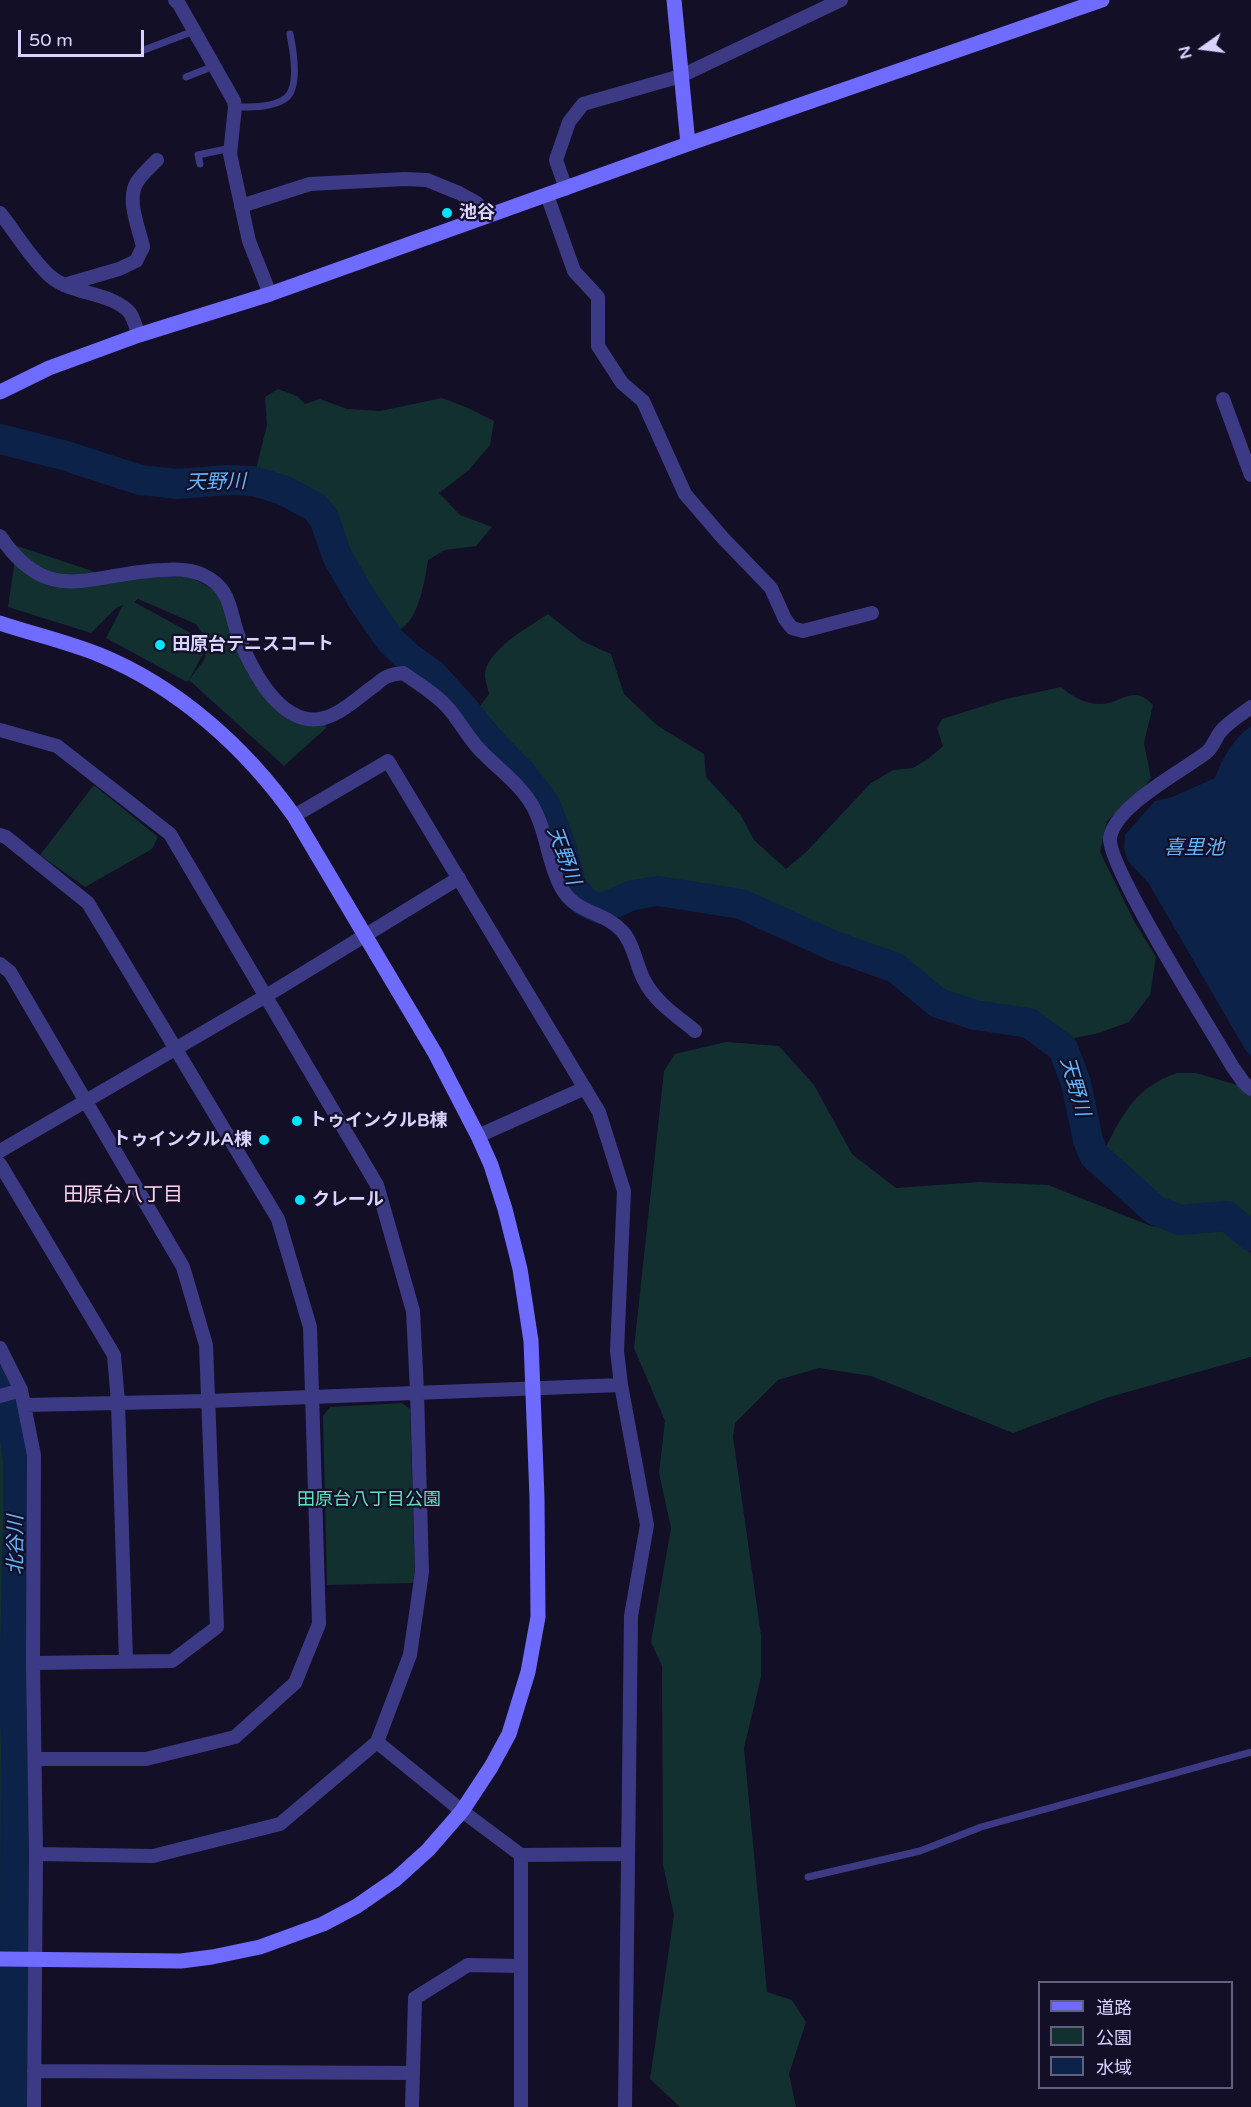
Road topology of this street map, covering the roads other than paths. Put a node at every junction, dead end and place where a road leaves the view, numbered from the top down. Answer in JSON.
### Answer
{"nodes":[{"id":1,"x":174,"y":0,"type":"edge"},
{"id":2,"x":674,"y":0,"type":"edge"},
{"id":3,"x":841,"y":0,"type":"edge"},
{"id":4,"x":1102,"y":0,"type":"edge"},
{"id":5,"x":194,"y":31,"type":"junction"},
{"id":6,"x":290,"y":34,"type":"dead end"},
{"id":7,"x":144,"y":50,"type":"dead end"},
{"id":8,"x":214,"y":66,"type":"junction"},
{"id":9,"x":681,"y":76,"type":"junction"},
{"id":10,"x":186,"y":77,"type":"dead end"},
{"id":11,"x":235,"y":107,"type":"junction"},
{"id":12,"x":688,"y":144,"type":"junction"},
{"id":13,"x":231,"y":148,"type":"junction"},
{"id":14,"x":157,"y":160,"type":"dead end"},
{"id":15,"x":200,"y":164,"type":"dead end"},
{"id":16,"x":566,"y":189,"type":"junction"},
{"id":17,"x":547,"y":195,"type":"junction"},
{"id":18,"x":241,"y":206,"type":"junction"},
{"id":19,"x":0,"y":213,"type":"edge"},
{"id":20,"x":486,"y":217,"type":"junction"},
{"id":21,"x":64,"y":285,"type":"junction"},
{"id":22,"x":270,"y":294,"type":"junction"},
{"id":23,"x":139,"y":335,"type":"junction"},
{"id":24,"x":0,"y":392,"type":"edge"},
{"id":25,"x":1223,"y":399,"type":"dead end"},
{"id":26,"x":1251,"y":475,"type":"edge"},
{"id":27,"x":0,"y":536,"type":"edge"},
{"id":28,"x":873,"y":613,"type":"dead end"},
{"id":29,"x":0,"y":623,"type":"edge"},
{"id":30,"x":1251,"y":707,"type":"edge"},
{"id":31,"x":0,"y":730,"type":"edge"},
{"id":32,"x":294,"y":816,"type":"junction"},
{"id":33,"x":0,"y":836,"type":"edge"},
{"id":34,"x":459,"y":878,"type":"junction"},
{"id":35,"x":365,"y":934,"type":"junction"},
{"id":36,"x":0,"y":964,"type":"edge"},
{"id":37,"x":266,"y":996,"type":"junction"},
{"id":38,"x":695,"y":1032,"type":"dead end"},
{"id":39,"x":175,"y":1049,"type":"junction"},
{"id":40,"x":585,"y":1088,"type":"junction"},
{"id":41,"x":1251,"y":1089,"type":"edge"},
{"id":42,"x":87,"y":1101,"type":"junction"},
{"id":43,"x":478,"y":1136,"type":"junction"},
{"id":44,"x":0,"y":1151,"type":"edge"},
{"id":45,"x":0,"y":1164,"type":"edge"},
{"id":46,"x":0,"y":1348,"type":"edge"},
{"id":47,"x":621,"y":1385,"type":"junction"},
{"id":48,"x":532,"y":1387,"type":"junction"},
{"id":49,"x":18,"y":1391,"type":"junction"},
{"id":50,"x":417,"y":1391,"type":"junction"},
{"id":51,"x":0,"y":1396,"type":"edge"},
{"id":52,"x":312,"y":1396,"type":"junction"},
{"id":53,"x":208,"y":1401,"type":"junction"},
{"id":54,"x":118,"y":1402,"type":"junction"},
{"id":55,"x":25,"y":1405,"type":"junction"},
{"id":56,"x":33,"y":1662,"type":"junction"},
{"id":57,"x":126,"y":1662,"type":"junction"},
{"id":58,"x":377,"y":1742,"type":"junction"},
{"id":59,"x":1251,"y":1752,"type":"edge"},
{"id":60,"x":35,"y":1759,"type":"junction"},
{"id":61,"x":462,"y":1811,"type":"junction"},
{"id":62,"x":36,"y":1854,"type":"junction"},
{"id":63,"x":627,"y":1854,"type":"junction"},
{"id":64,"x":521,"y":1855,"type":"junction"},
{"id":65,"x":808,"y":1877,"type":"dead end"},
{"id":66,"x":0,"y":1959,"type":"edge"},
{"id":67,"x":31,"y":1959,"type":"junction"},
{"id":68,"x":520,"y":1966,"type":"junction"},
{"id":69,"x":34,"y":2071,"type":"junction"},
{"id":70,"x":413,"y":2073,"type":"junction"},
{"id":71,"x":34,"y":2107,"type":"edge"},
{"id":72,"x":412,"y":2107,"type":"edge"},
{"id":73,"x":521,"y":2107,"type":"edge"},
{"id":74,"x":625,"y":2107,"type":"edge"}],
"edges":[{"from":1,"to":5,"type":"street"},
{"from":2,"to":9,"type":"street"},
{"from":3,"to":9,"type":"street"},
{"from":4,"to":12,"type":"street"},
{"from":5,"to":7,"type":"lane"},
{"from":5,"to":8,"type":"street"},
{"from":6,"to":11,"type":"lane"},
{"from":8,"to":10,"type":"lane"},
{"from":8,"to":11,"type":"street"},
{"from":9,"to":12,"type":"street"},
{"from":9,"to":16,"type":"street"},
{"from":11,"to":13,"type":"street"},
{"from":12,"to":16,"type":"street"},
{"from":13,"to":15,"type":"lane"},
{"from":13,"to":18,"type":"street"},
{"from":14,"to":21,"type":"street"},
{"from":16,"to":17,"type":"street"},
{"from":17,"to":20,"type":"street"},
{"from":17,"to":28,"type":"street"},
{"from":18,"to":20,"type":"street"},
{"from":18,"to":22,"type":"street"},
{"from":19,"to":21,"type":"street"},
{"from":20,"to":22,"type":"street"},
{"from":21,"to":23,"type":"street"},
{"from":22,"to":23,"type":"street"},
{"from":23,"to":24,"type":"street"},
{"from":25,"to":26,"type":"street"},
{"from":27,"to":38,"type":"street"},
{"from":29,"to":32,"type":"street"},
{"from":30,"to":41,"type":"street"},
{"from":31,"to":37,"type":"street"},
{"from":32,"to":34,"type":"street"},
{"from":32,"to":35,"type":"street"},
{"from":33,"to":39,"type":"street"},
{"from":34,"to":35,"type":"street"},
{"from":34,"to":40,"type":"street"},
{"from":35,"to":37,"type":"street"},
{"from":35,"to":43,"type":"street"},
{"from":36,"to":42,"type":"street"},
{"from":37,"to":39,"type":"street"},
{"from":37,"to":50,"type":"street"},
{"from":39,"to":42,"type":"street"},
{"from":39,"to":52,"type":"street"},
{"from":40,"to":43,"type":"street"},
{"from":40,"to":47,"type":"street"},
{"from":42,"to":44,"type":"street"},
{"from":42,"to":53,"type":"street"},
{"from":43,"to":48,"type":"street"},
{"from":45,"to":54,"type":"street"},
{"from":46,"to":49,"type":"street"},
{"from":47,"to":48,"type":"street"},
{"from":47,"to":63,"type":"street"},
{"from":48,"to":50,"type":"street"},
{"from":48,"to":61,"type":"street"},
{"from":49,"to":51,"type":"street"},
{"from":49,"to":55,"type":"street"},
{"from":50,"to":52,"type":"street"},
{"from":50,"to":58,"type":"street"},
{"from":52,"to":53,"type":"street"},
{"from":52,"to":60,"type":"street"},
{"from":53,"to":54,"type":"street"},
{"from":53,"to":57,"type":"street"},
{"from":54,"to":55,"type":"street"},
{"from":54,"to":57,"type":"street"},
{"from":55,"to":56,"type":"street"},
{"from":56,"to":57,"type":"street"},
{"from":56,"to":60,"type":"street"},
{"from":58,"to":61,"type":"street"},
{"from":58,"to":62,"type":"street"},
{"from":59,"to":65,"type":"lane"},
{"from":60,"to":62,"type":"street"},
{"from":61,"to":64,"type":"street"},
{"from":61,"to":67,"type":"street"},
{"from":62,"to":67,"type":"street"},
{"from":63,"to":64,"type":"street"},
{"from":63,"to":74,"type":"street"},
{"from":64,"to":68,"type":"street"},
{"from":66,"to":67,"type":"street"},
{"from":67,"to":69,"type":"street"},
{"from":68,"to":70,"type":"street"},
{"from":68,"to":73,"type":"street"},
{"from":69,"to":70,"type":"street"},
{"from":69,"to":71,"type":"street"},
{"from":70,"to":72,"type":"street"}]}
